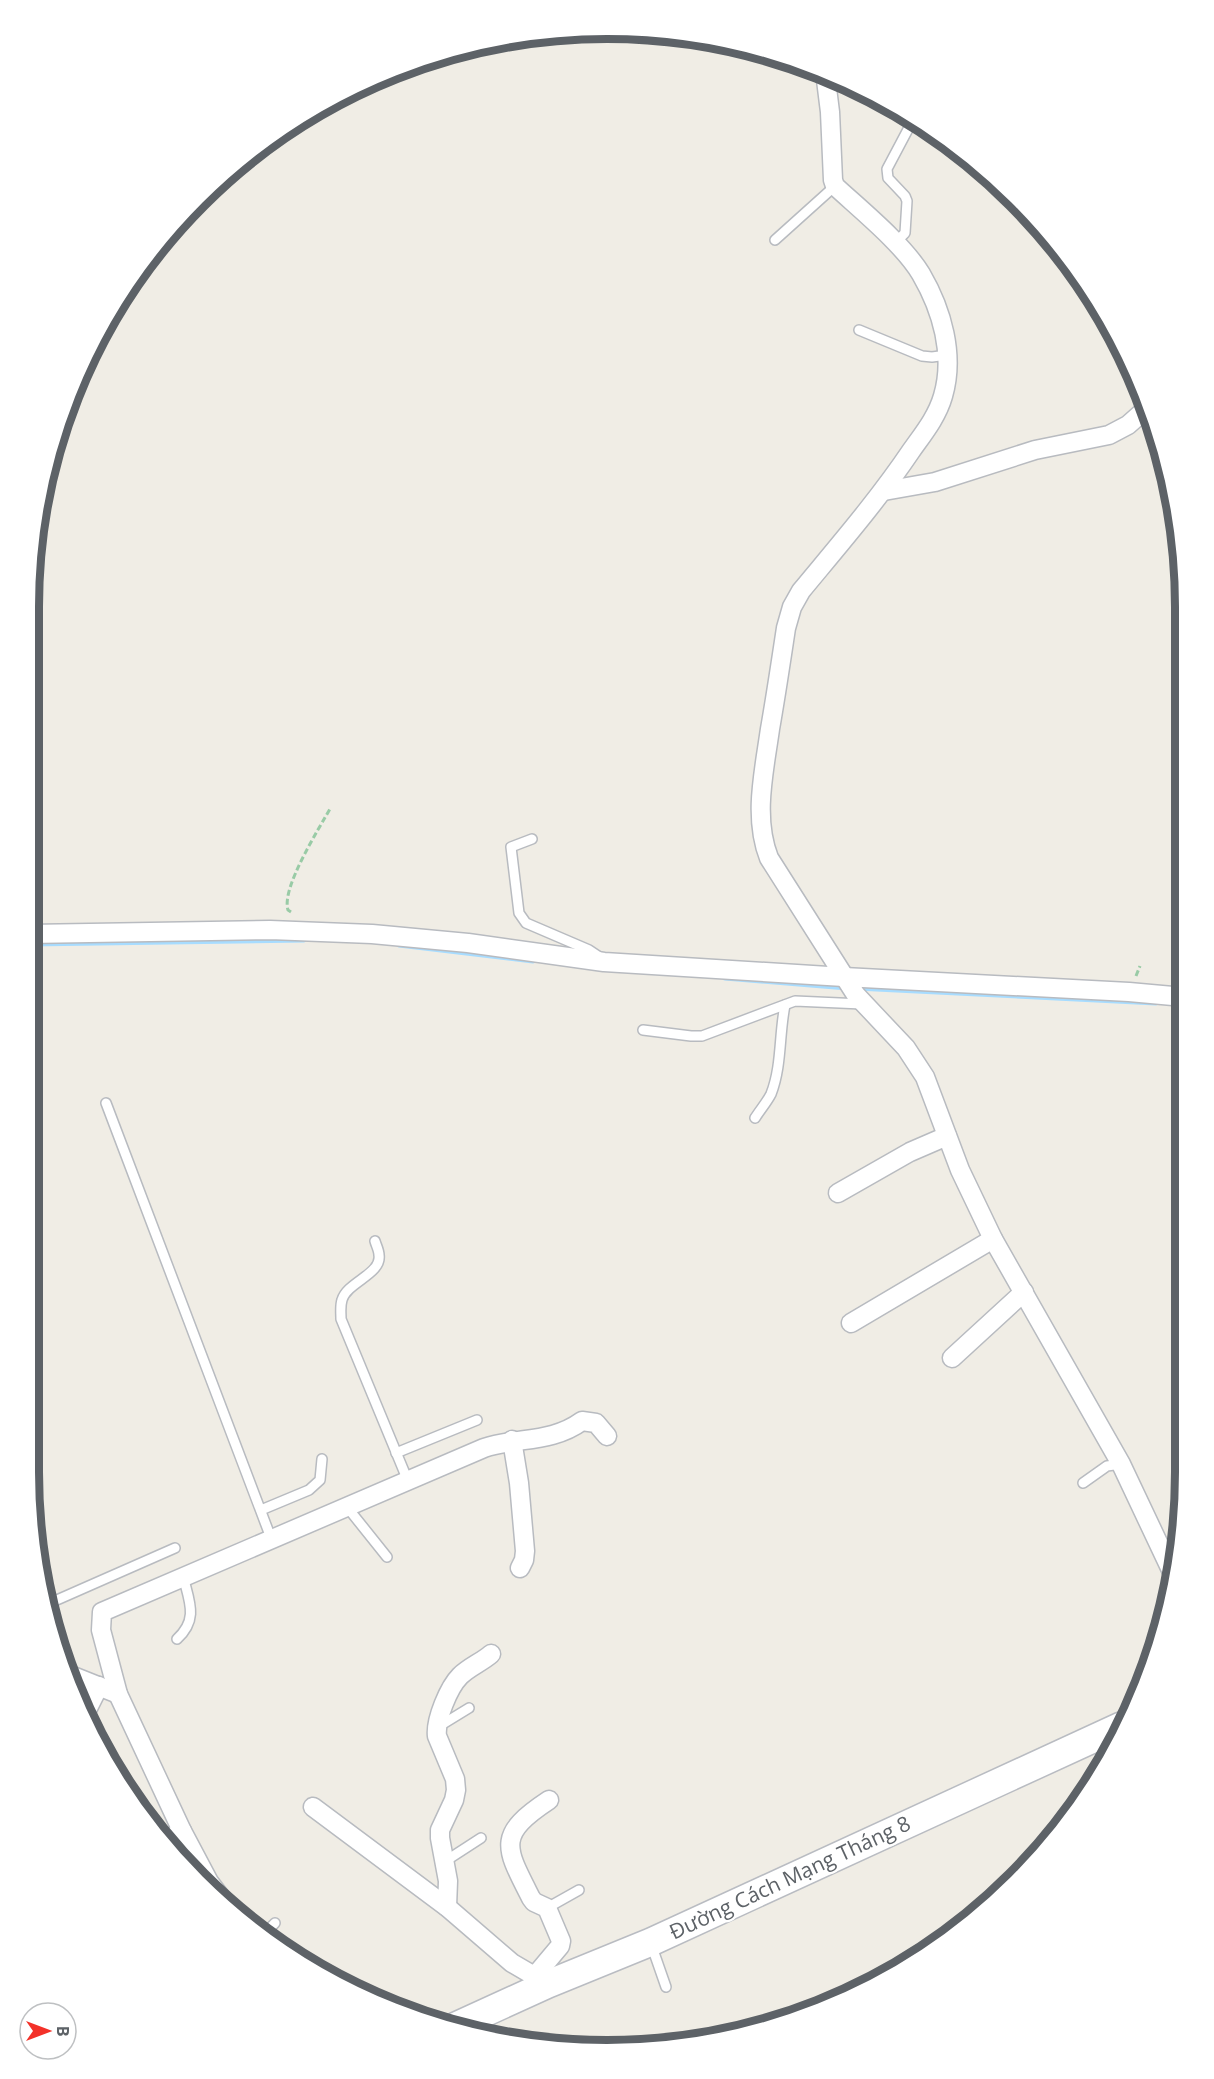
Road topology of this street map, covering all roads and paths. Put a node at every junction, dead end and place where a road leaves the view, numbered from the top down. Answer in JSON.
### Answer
{"nodes":[{"id":1,"x":826,"y":83,"type":"edge"},
{"id":2,"x":909,"y":127,"type":"edge"},
{"id":3,"x":835,"y":186,"type":"junction"},
{"id":4,"x":776,"y":240,"type":"dead end"},
{"id":5,"x":895,"y":243,"type":"junction"},
{"id":6,"x":859,"y":330,"type":"dead end"},
{"id":7,"x":946,"y":355,"type":"junction"},
{"id":8,"x":1141,"y":413,"type":"edge"},
{"id":9,"x":884,"y":490,"type":"junction"},
{"id":10,"x":331,"y":807,"type":"dead end"},
{"id":11,"x":532,"y":839,"type":"dead end"},
{"id":12,"x":296,"y":915,"type":"dead end"},
{"id":13,"x":39,"y":934,"type":"edge"},
{"id":14,"x":604,"y":962,"type":"junction"},
{"id":15,"x":853,"y":990,"type":"junction"},
{"id":16,"x":1175,"y":996,"type":"edge"},
{"id":17,"x":785,"y":1005,"type":"junction"},
{"id":18,"x":643,"y":1030,"type":"dead end"},
{"id":19,"x":106,"y":1103,"type":"dead end"},
{"id":20,"x":755,"y":1118,"type":"dead end"},
{"id":21,"x":947,"y":1136,"type":"junction"},
{"id":22,"x":837,"y":1192,"type":"dead end"},
{"id":23,"x":993,"y":1239,"type":"junction"},
{"id":24,"x":375,"y":1241,"type":"dead end"},
{"id":25,"x":1024,"y":1292,"type":"junction"},
{"id":26,"x":851,"y":1323,"type":"dead end"},
{"id":27,"x":952,"y":1358,"type":"dead end"},
{"id":28,"x":477,"y":1420,"type":"dead end"},
{"id":29,"x":607,"y":1436,"type":"dead end"},
{"id":30,"x":512,"y":1440,"type":"junction"},
{"id":31,"x":396,"y":1453,"type":"junction"},
{"id":32,"x":322,"y":1459,"type":"dead end"},
{"id":33,"x":1121,"y":1464,"type":"junction"},
{"id":34,"x":408,"y":1481,"type":"junction"},
{"id":35,"x":1083,"y":1483,"type":"dead end"},
{"id":36,"x":347,"y":1507,"type":"junction"},
{"id":37,"x":261,"y":1510,"type":"junction"},
{"id":38,"x":271,"y":1538,"type":"junction"},
{"id":39,"x":175,"y":1548,"type":"dead end"},
{"id":40,"x":387,"y":1557,"type":"dead end"},
{"id":41,"x":1167,"y":1562,"type":"edge"},
{"id":42,"x":520,"y":1568,"type":"dead end"},
{"id":43,"x":183,"y":1576,"type":"junction"},
{"id":44,"x":54,"y":1601,"type":"edge"},
{"id":45,"x":177,"y":1639,"type":"dead end"},
{"id":46,"x":491,"y":1654,"type":"dead end"},
{"id":47,"x":78,"y":1678,"type":"edge"},
{"id":48,"x":99,"y":1686,"type":"junction"},
{"id":49,"x":118,"y":1694,"type":"junction"},
{"id":50,"x":90,"y":1705,"type":"edge"},
{"id":51,"x":469,"y":1708,"type":"dead end"},
{"id":52,"x":436,"y":1728,"type":"junction"},
{"id":53,"x":1112,"y":1730,"type":"edge"},
{"id":54,"x":549,"y":1800,"type":"dead end"},
{"id":55,"x":313,"y":1807,"type":"dead end"},
{"id":56,"x":182,"y":1831,"type":"junction"},
{"id":57,"x":172,"y":1837,"type":"edge"},
{"id":58,"x":481,"y":1838,"type":"dead end"},
{"id":59,"x":444,"y":1862,"type":"junction"},
{"id":60,"x":204,"y":1873,"type":"edge"},
{"id":61,"x":579,"y":1890,"type":"dead end"},
{"id":62,"x":447,"y":1907,"type":"junction"},
{"id":63,"x":547,"y":1908,"type":"junction"},
{"id":64,"x":276,"y":1923,"type":"dead end"},
{"id":65,"x":270,"y":1929,"type":"edge"},
{"id":66,"x":651,"y":1942,"type":"junction"},
{"id":67,"x":541,"y":1981,"type":"junction"},
{"id":68,"x":666,"y":1987,"type":"dead end"},
{"id":69,"x":464,"y":2022,"type":"edge"}],
"edges":[{"from":1,"to":3,"type":"street"},
{"from":2,"to":5,"type":"lane"},
{"from":3,"to":4,"type":"lane"},
{"from":3,"to":5,"type":"street"},
{"from":5,"to":7,"type":"street"},
{"from":6,"to":7,"type":"lane"},
{"from":7,"to":9,"type":"street"},
{"from":8,"to":9,"type":"street"},
{"from":9,"to":15,"type":"street"},
{"from":10,"to":12,"type":"path"},
{"from":11,"to":14,"type":"lane"},
{"from":13,"to":14,"type":"street"},
{"from":14,"to":15,"type":"street"},
{"from":15,"to":16,"type":"street"},
{"from":15,"to":17,"type":"lane"},
{"from":15,"to":21,"type":"street"},
{"from":17,"to":18,"type":"lane"},
{"from":17,"to":20,"type":"lane"},
{"from":19,"to":37,"type":"lane"},
{"from":21,"to":22,"type":"street"},
{"from":21,"to":23,"type":"street"},
{"from":23,"to":25,"type":"street"},
{"from":23,"to":26,"type":"street"},
{"from":24,"to":31,"type":"lane"},
{"from":25,"to":27,"type":"street"},
{"from":25,"to":33,"type":"street"},
{"from":28,"to":31,"type":"lane"},
{"from":29,"to":30,"type":"street"},
{"from":30,"to":34,"type":"street"},
{"from":30,"to":42,"type":"street"},
{"from":31,"to":34,"type":"lane"},
{"from":32,"to":37,"type":"lane"},
{"from":33,"to":35,"type":"lane"},
{"from":33,"to":41,"type":"street"},
{"from":34,"to":36,"type":"street"},
{"from":36,"to":38,"type":"street"},
{"from":36,"to":40,"type":"lane"},
{"from":37,"to":38,"type":"lane"},
{"from":38,"to":43,"type":"street"},
{"from":39,"to":44,"type":"lane"},
{"from":43,"to":45,"type":"lane"},
{"from":43,"to":49,"type":"street"},
{"from":46,"to":52,"type":"street"},
{"from":47,"to":48,"type":"street"},
{"from":48,"to":49,"type":"street"},
{"from":48,"to":50,"type":"street"},
{"from":49,"to":56,"type":"street"},
{"from":51,"to":52,"type":"lane"},
{"from":52,"to":59,"type":"street"},
{"from":53,"to":66,"type":"street","name":"Đường Cách Mạng Tháng 8"},
{"from":54,"to":63,"type":"street"},
{"from":55,"to":62,"type":"street"},
{"from":56,"to":57,"type":"street"},
{"from":56,"to":60,"type":"street"},
{"from":58,"to":59,"type":"lane"},
{"from":59,"to":62,"type":"street"},
{"from":61,"to":63,"type":"lane"},
{"from":62,"to":67,"type":"street"},
{"from":63,"to":67,"type":"street"},
{"from":64,"to":65,"type":"lane"},
{"from":66,"to":67,"type":"street","name":"Đường Cách Mạng Tháng 8"},
{"from":66,"to":68,"type":"lane"},
{"from":67,"to":69,"type":"street","name":"Đường Cách Mạng Tháng 8"}]}
